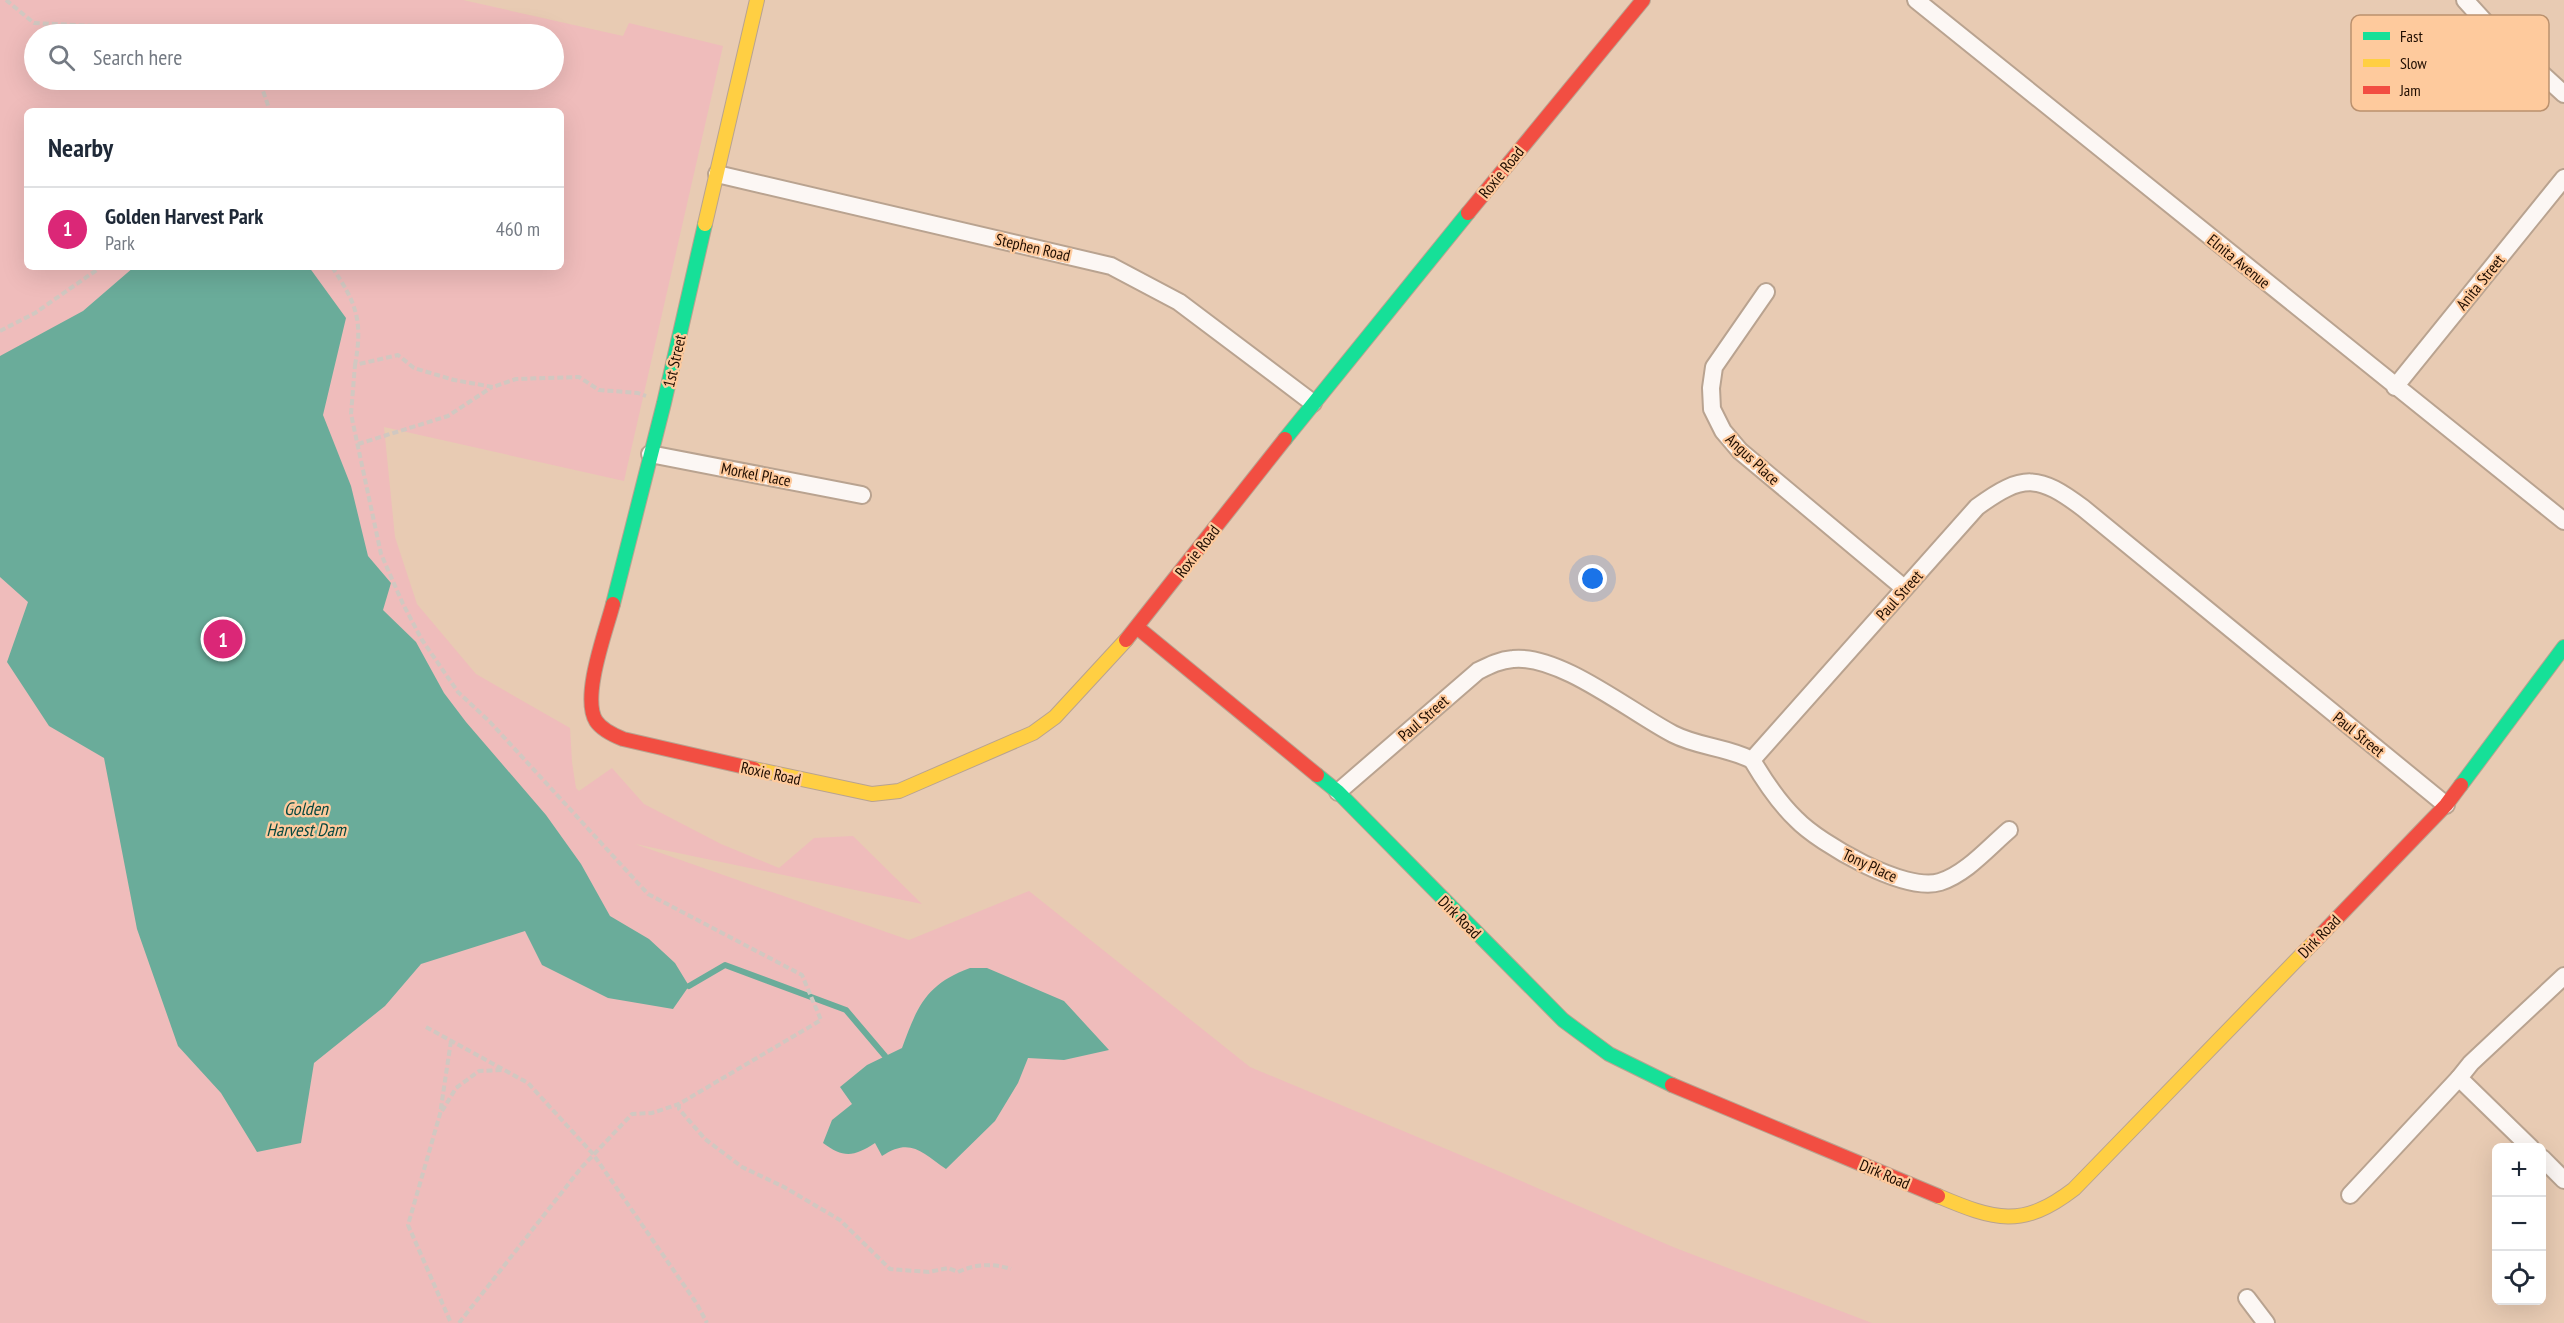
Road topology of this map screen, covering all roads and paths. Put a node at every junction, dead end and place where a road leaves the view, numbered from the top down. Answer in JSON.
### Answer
{"nodes":[{"id":1,"x":6,"y":0,"type":"edge"},
{"id":2,"x":757,"y":0,"type":"edge"},
{"id":3,"x":1643,"y":0,"type":"edge"},
{"id":4,"x":1916,"y":0,"type":"edge"},
{"id":5,"x":2465,"y":0,"type":"edge"},
{"id":6,"x":2479,"y":15,"type":"edge"},
{"id":7,"x":55,"y":24,"type":"edge"},
{"id":8,"x":2549,"y":80,"type":"edge"},
{"id":9,"x":263,"y":90,"type":"edge"},
{"id":10,"x":2564,"y":94,"type":"edge"},
{"id":11,"x":269,"y":108,"type":"edge"},
{"id":12,"x":717,"y":174,"type":"junction"},
{"id":13,"x":2564,"y":178,"type":"edge"},
{"id":14,"x":97,"y":270,"type":"edge"},
{"id":15,"x":334,"y":270,"type":"edge"},
{"id":16,"x":1766,"y":292,"type":"dead end"},
{"id":17,"x":0,"y":331,"type":"edge"},
{"id":18,"x":355,"y":365,"type":"junction"},
{"id":19,"x":493,"y":387,"type":"junction"},
{"id":20,"x":2396,"y":387,"type":"junction"},
{"id":21,"x":663,"y":403,"type":"junction"},
{"id":22,"x":1312,"y":403,"type":"junction"},
{"id":23,"x":358,"y":444,"type":"junction"},
{"id":24,"x":650,"y":454,"type":"junction"},
{"id":25,"x":862,"y":495,"type":"dead end"},
{"id":26,"x":2564,"y":521,"type":"edge"},
{"id":27,"x":1904,"y":588,"type":"junction"},
{"id":28,"x":1138,"y":628,"type":"junction"},
{"id":29,"x":2564,"y":647,"type":"edge"},
{"id":30,"x":595,"y":720,"type":"joint"},
{"id":31,"x":1752,"y":760,"type":"junction"},
{"id":32,"x":1338,"y":792,"type":"junction"},
{"id":33,"x":2446,"y":805,"type":"junction"},
{"id":34,"x":2009,"y":830,"type":"dead end"},
{"id":35,"x":2564,"y":976,"type":"edge"},
{"id":36,"x":426,"y":1027,"type":"dead end"},
{"id":37,"x":451,"y":1041,"type":"junction"},
{"id":38,"x":504,"y":1070,"type":"junction"},
{"id":39,"x":2459,"y":1078,"type":"junction"},
{"id":40,"x":679,"y":1104,"type":"junction"},
{"id":41,"x":440,"y":1114,"type":"junction"},
{"id":42,"x":2526,"y":1143,"type":"edge"},
{"id":43,"x":593,"y":1154,"type":"junction"},
{"id":44,"x":2546,"y":1163,"type":"edge"},
{"id":45,"x":2564,"y":1180,"type":"edge"},
{"id":46,"x":2350,"y":1195,"type":"dead end"},
{"id":47,"x":1011,"y":1269,"type":"dead end"},
{"id":48,"x":2247,"y":1298,"type":"dead end"},
{"id":49,"x":451,"y":1323,"type":"edge"},
{"id":50,"x":459,"y":1323,"type":"edge"},
{"id":51,"x":707,"y":1323,"type":"edge"},
{"id":52,"x":2266,"y":1323,"type":"edge"}],
"edges":[{"from":1,"to":7,"type":"path"},
{"from":2,"to":12,"type":"street","name":"1st Street"},
{"from":3,"to":22,"type":"street","name":"Roxie Road"},
{"from":4,"to":20,"type":"street","name":"Elnita Avenue"},
{"from":5,"to":6,"type":"street"},
{"from":8,"to":10,"type":"street"},
{"from":9,"to":11,"type":"path"},
{"from":12,"to":21,"type":"street","name":"1st Street"},
{"from":12,"to":22,"type":"street","name":"Stephen Road"},
{"from":13,"to":20,"type":"street","name":"Anita Street"},
{"from":14,"to":17,"type":"path"},
{"from":15,"to":18,"type":"path"},
{"from":16,"to":27,"type":"street","name":"Angus Place"},
{"from":18,"to":19,"type":"path"},
{"from":18,"to":23,"type":"path"},
{"from":19,"to":21,"type":"path"},
{"from":19,"to":23,"type":"path"},
{"from":20,"to":26,"type":"street","name":"Elnita Avenue"},
{"from":21,"to":24,"type":"street","name":"1st Street"},
{"from":22,"to":28,"type":"street","name":"Roxie Road"},
{"from":23,"to":40,"type":"path"},
{"from":24,"to":25,"type":"street","name":"Morkel Place"},
{"from":24,"to":30,"type":"street","name":"1st Street"},
{"from":27,"to":31,"type":"street","name":"Paul Street"},
{"from":27,"to":33,"type":"street","name":"Paul Street"},
{"from":28,"to":30,"type":"street","name":"Roxie Road"},
{"from":28,"to":32,"type":"street","name":"Dirk Road"},
{"from":29,"to":33,"type":"street","name":"Dirk Road"},
{"from":31,"to":32,"type":"street","name":"Paul Street"},
{"from":31,"to":34,"type":"street","name":"Tony Place"},
{"from":32,"to":33,"type":"street","name":"Dirk Road"},
{"from":35,"to":39,"type":"street"},
{"from":36,"to":37,"type":"path"},
{"from":37,"to":38,"type":"path"},
{"from":37,"to":41,"type":"path"},
{"from":38,"to":41,"type":"path"},
{"from":38,"to":43,"type":"path"},
{"from":39,"to":42,"type":"street"},
{"from":39,"to":46,"type":"street"},
{"from":40,"to":43,"type":"path"},
{"from":40,"to":47,"type":"path"},
{"from":41,"to":49,"type":"path"},
{"from":43,"to":50,"type":"path"},
{"from":43,"to":51,"type":"path"},
{"from":44,"to":45,"type":"street"},
{"from":48,"to":52,"type":"street"}]}
